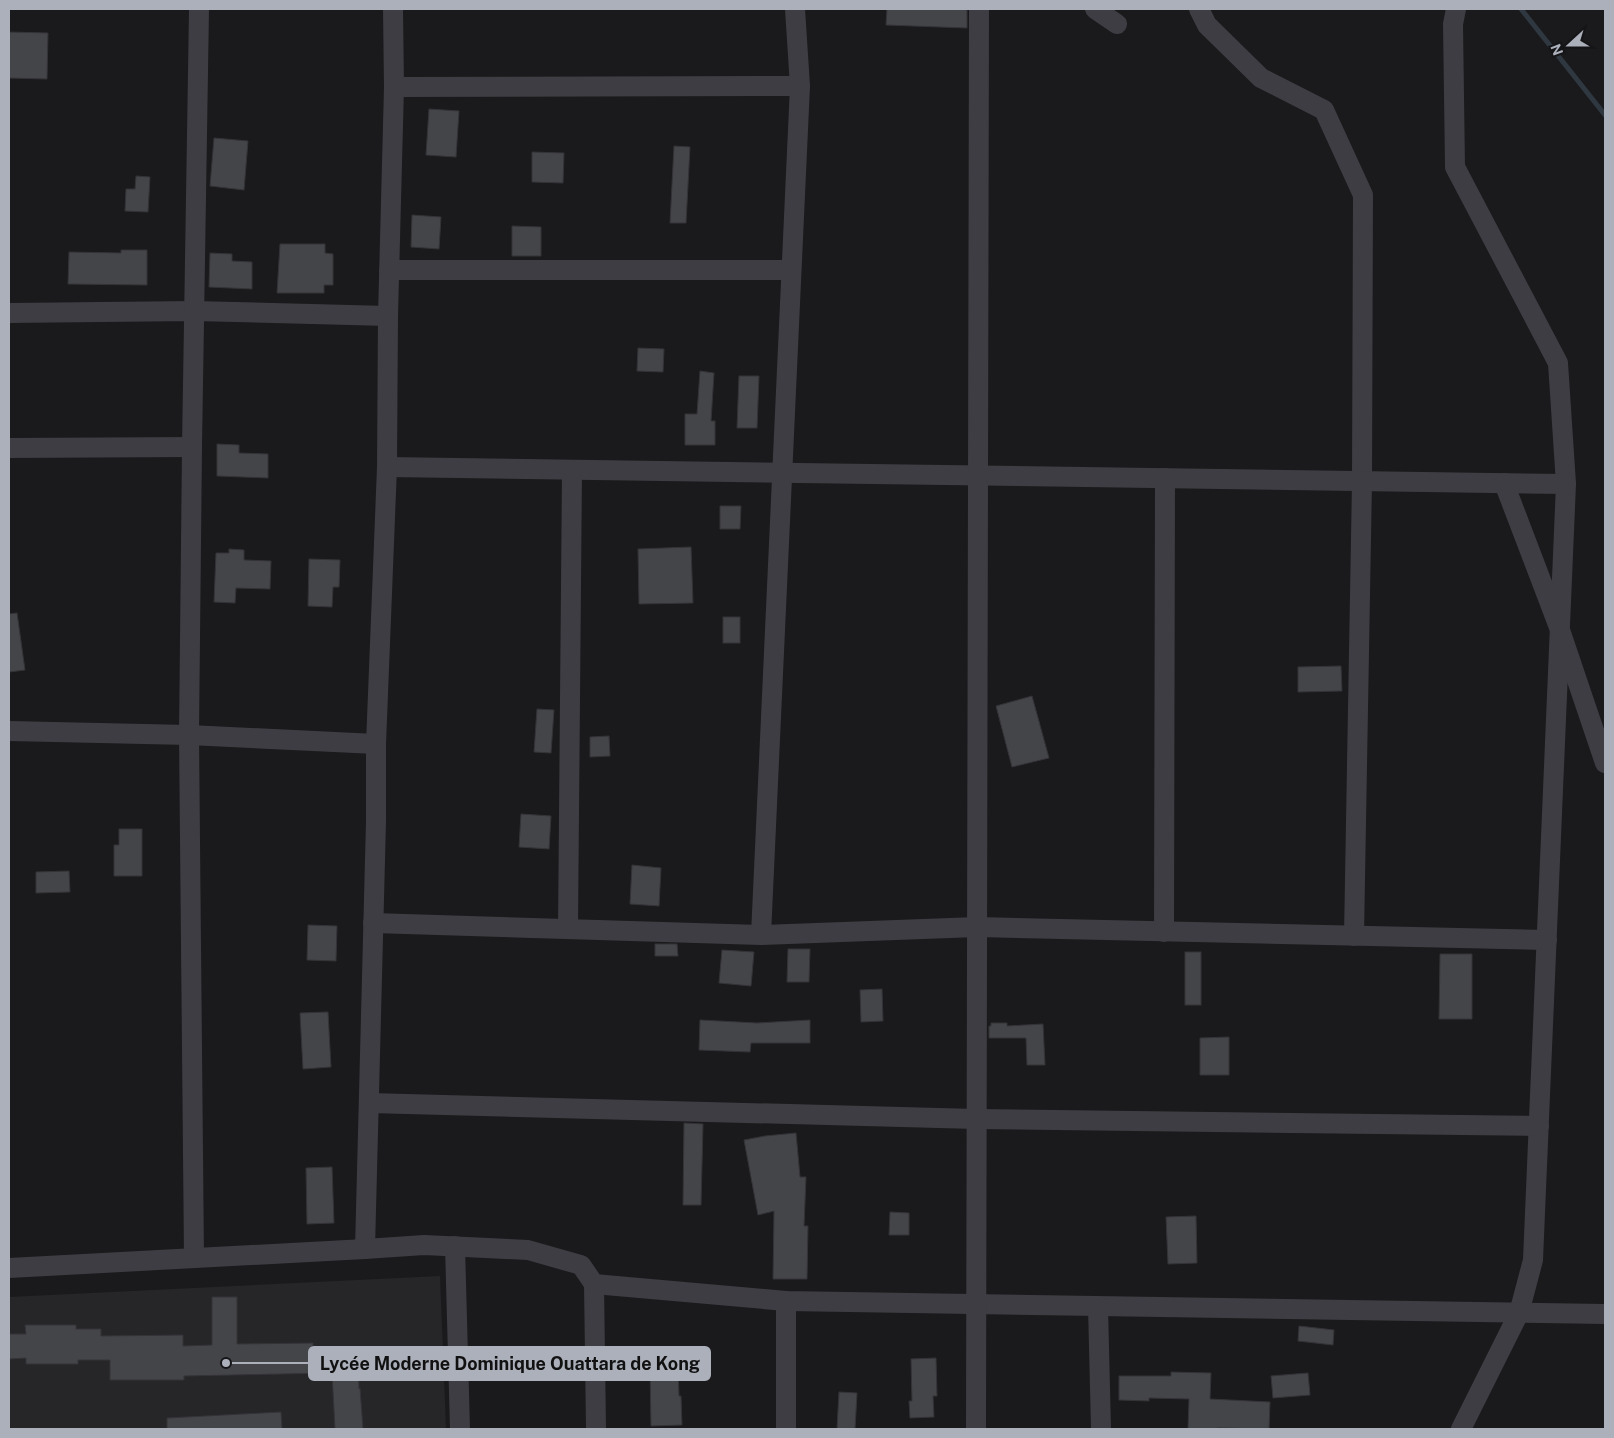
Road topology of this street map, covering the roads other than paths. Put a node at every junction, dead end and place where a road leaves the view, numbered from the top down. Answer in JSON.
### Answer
{"nodes":[{"id":1,"x":199,"y":9,"type":"edge"},
{"id":2,"x":393,"y":9,"type":"edge"},
{"id":3,"x":795,"y":9,"type":"edge"},
{"id":4,"x":979,"y":9,"type":"edge"},
{"id":5,"x":1095,"y":9,"type":"edge"},
{"id":6,"x":1199,"y":9,"type":"edge"},
{"id":7,"x":1456,"y":9,"type":"edge"},
{"id":8,"x":1117,"y":24,"type":"dead end"},
{"id":9,"x":800,"y":86,"type":"junction"},
{"id":10,"x":394,"y":87,"type":"junction"},
{"id":11,"x":389,"y":270,"type":"junction"},
{"id":12,"x":791,"y":270,"type":"junction"},
{"id":13,"x":194,"y":312,"type":"junction"},
{"id":14,"x":9,"y":313,"type":"edge"},
{"id":15,"x":388,"y":316,"type":"junction"},
{"id":16,"x":192,"y":447,"type":"junction"},
{"id":17,"x":9,"y":448,"type":"edge"},
{"id":18,"x":387,"y":467,"type":"junction"},
{"id":19,"x":572,"y":470,"type":"junction"},
{"id":20,"x":782,"y":472,"type":"junction"},
{"id":21,"x":978,"y":475,"type":"junction"},
{"id":22,"x":1165,"y":478,"type":"junction"},
{"id":23,"x":1362,"y":481,"type":"junction"},
{"id":24,"x":1504,"y":483,"type":"junction"},
{"id":25,"x":1566,"y":484,"type":"junction"},
{"id":26,"x":1560,"y":630,"type":"junction"},
{"id":27,"x":9,"y":731,"type":"edge"},
{"id":28,"x":189,"y":735,"type":"junction"},
{"id":29,"x":376,"y":744,"type":"junction"},
{"id":30,"x":1605,"y":763,"type":"edge"},
{"id":31,"x":373,"y":923,"type":"junction"},
{"id":32,"x":977,"y":928,"type":"junction"},
{"id":33,"x":568,"y":929,"type":"junction"},
{"id":34,"x":1164,"y":932,"type":"junction"},
{"id":35,"x":761,"y":935,"type":"junction"},
{"id":36,"x":1354,"y":936,"type":"junction"},
{"id":37,"x":1547,"y":940,"type":"junction"},
{"id":38,"x":369,"y":1103,"type":"junction"},
{"id":39,"x":976,"y":1119,"type":"junction"},
{"id":40,"x":1539,"y":1126,"type":"junction"},
{"id":41,"x":455,"y":1246,"type":"junction"},
{"id":42,"x":365,"y":1249,"type":"junction"},
{"id":43,"x":194,"y":1258,"type":"junction"},
{"id":44,"x":9,"y":1268,"type":"edge"},
{"id":45,"x":594,"y":1284,"type":"junction"},
{"id":46,"x":786,"y":1301,"type":"junction"},
{"id":47,"x":976,"y":1305,"type":"junction"},
{"id":48,"x":1098,"y":1306,"type":"junction"},
{"id":49,"x":1519,"y":1312,"type":"junction"},
{"id":50,"x":1605,"y":1314,"type":"edge"},
{"id":51,"x":460,"y":1429,"type":"edge"},
{"id":52,"x":596,"y":1429,"type":"edge"},
{"id":53,"x":786,"y":1429,"type":"edge"},
{"id":54,"x":976,"y":1429,"type":"edge"},
{"id":55,"x":1101,"y":1429,"type":"edge"},
{"id":56,"x":1460,"y":1429,"type":"edge"}],
"edges":[{"from":1,"to":13,"type":"street"},
{"from":2,"to":10,"type":"street"},
{"from":3,"to":9,"type":"street"},
{"from":4,"to":21,"type":"street"},
{"from":5,"to":8,"type":"street"},
{"from":6,"to":23,"type":"street"},
{"from":7,"to":25,"type":"street"},
{"from":9,"to":10,"type":"street"},
{"from":9,"to":12,"type":"street"},
{"from":10,"to":11,"type":"street"},
{"from":11,"to":12,"type":"street"},
{"from":11,"to":15,"type":"street"},
{"from":12,"to":20,"type":"street"},
{"from":13,"to":14,"type":"street"},
{"from":13,"to":15,"type":"street"},
{"from":13,"to":16,"type":"street"},
{"from":15,"to":18,"type":"street"},
{"from":16,"to":17,"type":"street"},
{"from":16,"to":28,"type":"street"},
{"from":18,"to":19,"type":"street"},
{"from":18,"to":29,"type":"street"},
{"from":19,"to":20,"type":"street"},
{"from":19,"to":33,"type":"street"},
{"from":20,"to":21,"type":"street"},
{"from":20,"to":35,"type":"street"},
{"from":21,"to":22,"type":"street"},
{"from":21,"to":32,"type":"street"},
{"from":22,"to":23,"type":"street"},
{"from":22,"to":34,"type":"street"},
{"from":23,"to":24,"type":"street"},
{"from":23,"to":36,"type":"street"},
{"from":24,"to":25,"type":"street"},
{"from":24,"to":26,"type":"street"},
{"from":25,"to":26,"type":"street"},
{"from":26,"to":30,"type":"street"},
{"from":26,"to":37,"type":"street"},
{"from":27,"to":28,"type":"street"},
{"from":28,"to":29,"type":"street"},
{"from":28,"to":43,"type":"street"},
{"from":29,"to":31,"type":"street"},
{"from":31,"to":33,"type":"street"},
{"from":31,"to":38,"type":"street"},
{"from":32,"to":34,"type":"street"},
{"from":32,"to":35,"type":"street"},
{"from":32,"to":39,"type":"street"},
{"from":33,"to":35,"type":"street"},
{"from":34,"to":36,"type":"street"},
{"from":36,"to":37,"type":"street"},
{"from":37,"to":40,"type":"street"},
{"from":38,"to":39,"type":"street"},
{"from":38,"to":42,"type":"street"},
{"from":39,"to":40,"type":"street"},
{"from":39,"to":47,"type":"street"},
{"from":40,"to":49,"type":"street"},
{"from":41,"to":42,"type":"street"},
{"from":41,"to":45,"type":"street"},
{"from":41,"to":51,"type":"street"},
{"from":42,"to":43,"type":"street"},
{"from":43,"to":44,"type":"street"},
{"from":45,"to":46,"type":"street"},
{"from":45,"to":52,"type":"street"},
{"from":46,"to":47,"type":"street"},
{"from":46,"to":53,"type":"street"},
{"from":47,"to":48,"type":"street"},
{"from":47,"to":54,"type":"street"},
{"from":48,"to":49,"type":"street"},
{"from":48,"to":55,"type":"street"},
{"from":49,"to":50,"type":"street"},
{"from":49,"to":56,"type":"street"}]}
